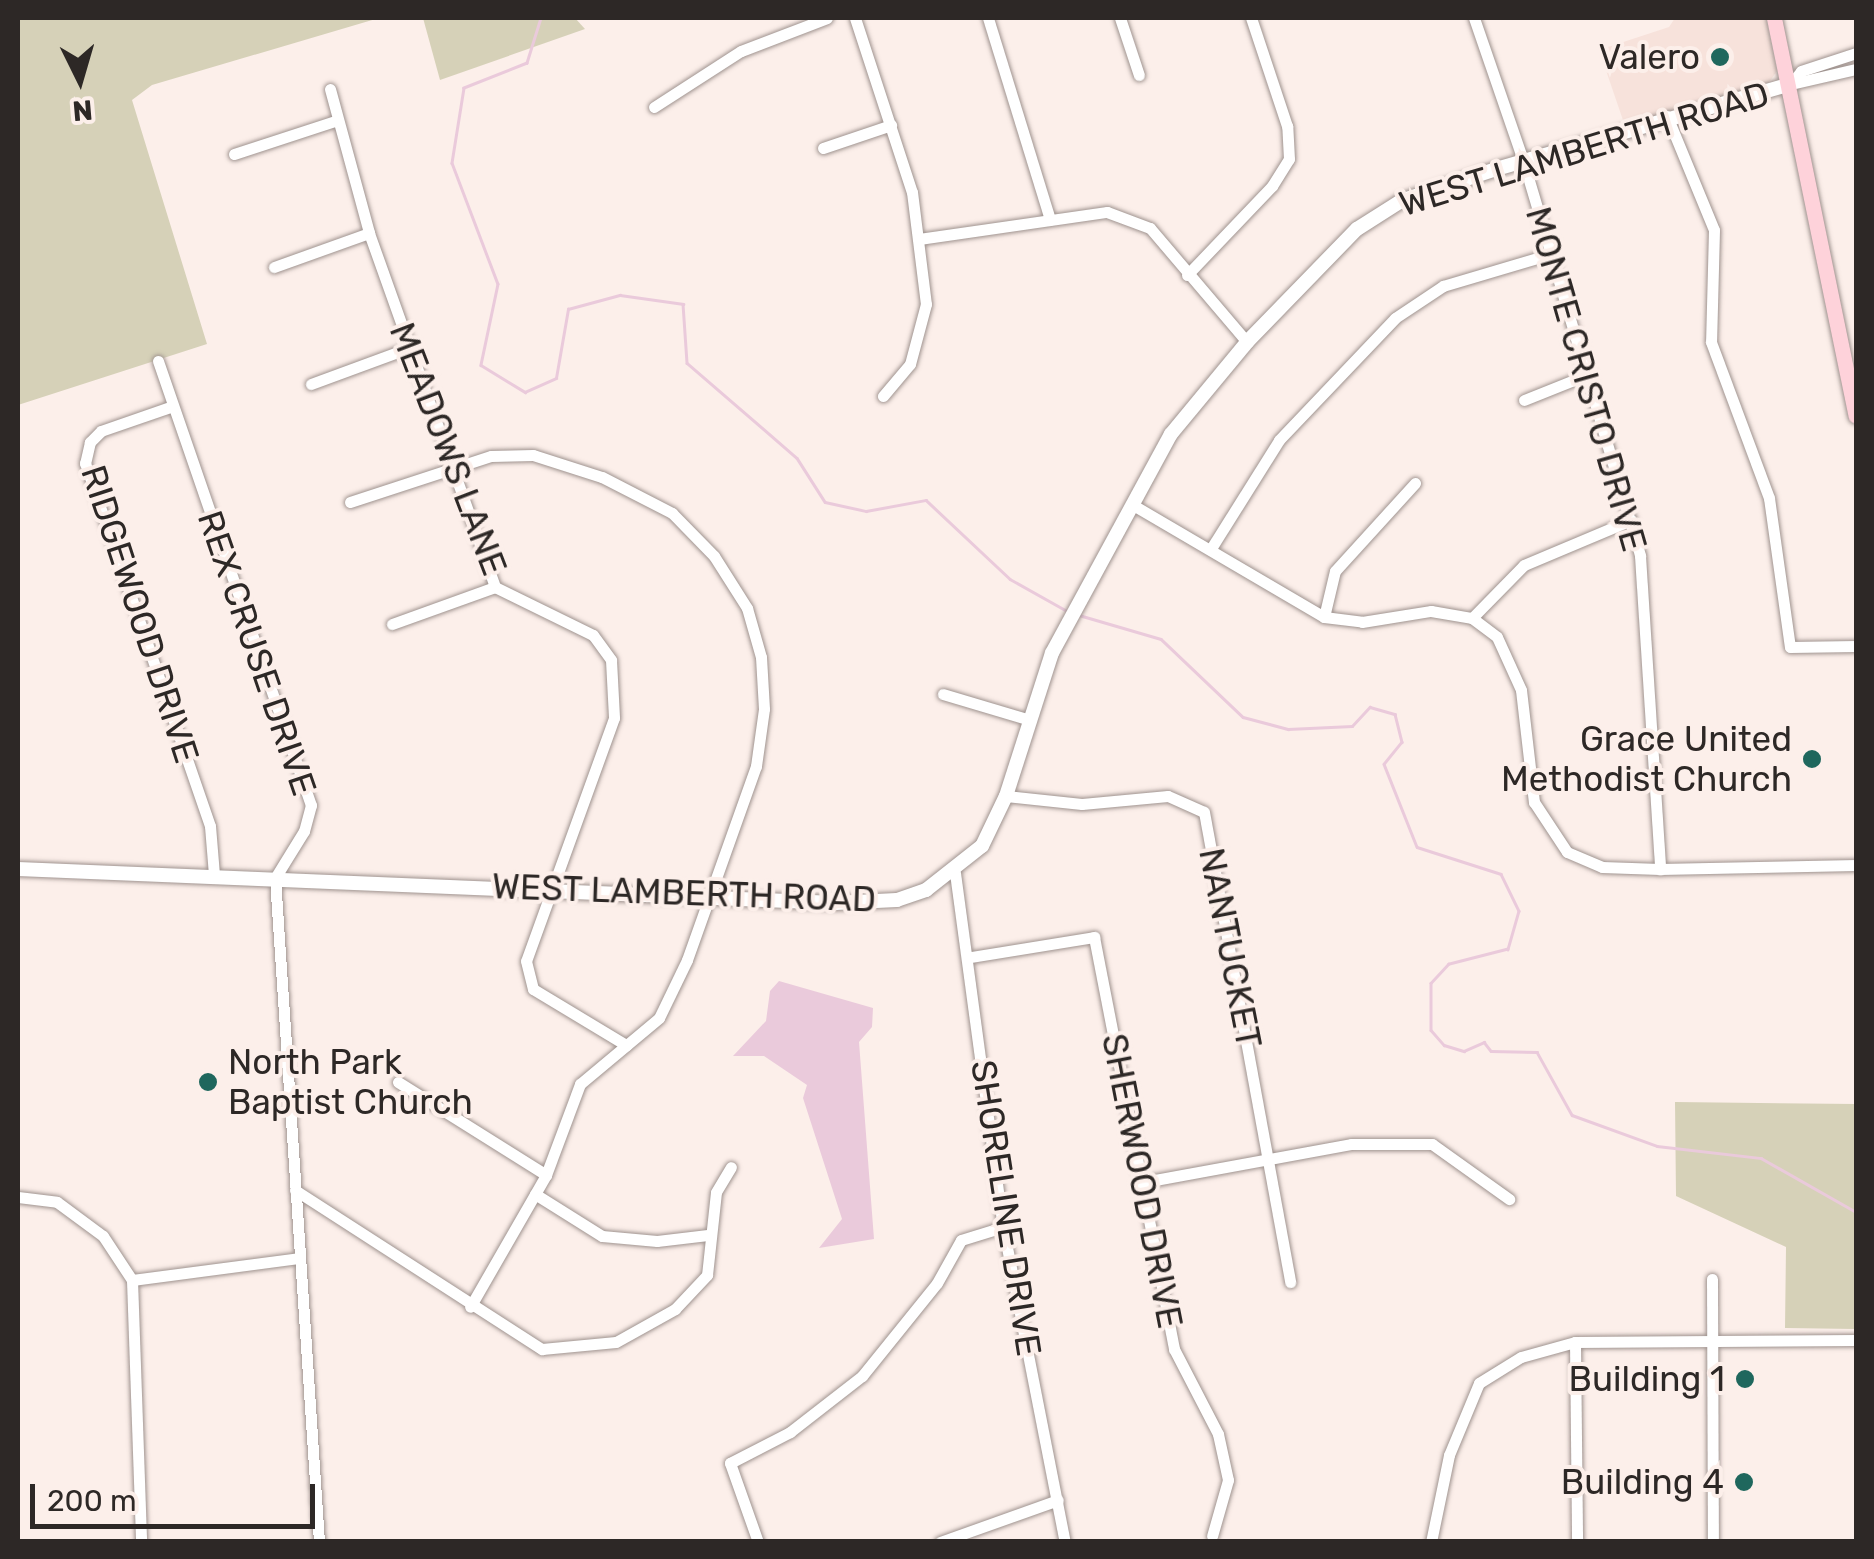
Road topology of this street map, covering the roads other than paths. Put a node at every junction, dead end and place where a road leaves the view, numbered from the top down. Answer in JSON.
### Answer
{"nodes":[{"id":1,"x":828,"y":18,"type":"edge"},
{"id":2,"x":855,"y":18,"type":"edge"},
{"id":3,"x":988,"y":18,"type":"edge"},
{"id":4,"x":1120,"y":18,"type":"edge"},
{"id":5,"x":1251,"y":18,"type":"edge"},
{"id":6,"x":1474,"y":18,"type":"edge"},
{"id":7,"x":1774,"y":18,"type":"edge"},
{"id":8,"x":1856,"y":53,"type":"edge"},
{"id":9,"x":1856,"y":69,"type":"edge"},
{"id":10,"x":1139,"y":75,"type":"dead end"},
{"id":11,"x":1791,"y":84,"type":"junction"},
{"id":12,"x":330,"y":89,"type":"dead end"},
{"id":13,"x":654,"y":108,"type":"dead end"},
{"id":14,"x":1667,"y":116,"type":"junction"},
{"id":15,"x":338,"y":120,"type":"junction"},
{"id":16,"x":891,"y":125,"type":"junction"},
{"id":17,"x":824,"y":148,"type":"dead end"},
{"id":18,"x":234,"y":154,"type":"dead end"},
{"id":19,"x":1523,"y":160,"type":"junction"},
{"id":20,"x":1050,"y":220,"type":"junction"},
{"id":21,"x":369,"y":233,"type":"junction"},
{"id":22,"x":919,"y":238,"type":"junction"},
{"id":23,"x":1551,"y":254,"type":"junction"},
{"id":24,"x":274,"y":267,"type":"dead end"},
{"id":25,"x":1187,"y":276,"type":"junction"},
{"id":26,"x":1247,"y":342,"type":"junction"},
{"id":27,"x":409,"y":348,"type":"junction"},
{"id":28,"x":158,"y":361,"type":"dead end"},
{"id":29,"x":1588,"y":374,"type":"junction"},
{"id":30,"x":311,"y":384,"type":"dead end"},
{"id":31,"x":883,"y":396,"type":"dead end"},
{"id":32,"x":1524,"y":400,"type":"dead end"},
{"id":33,"x":173,"y":406,"type":"junction"},
{"id":34,"x":1856,"y":416,"type":"edge"},
{"id":35,"x":450,"y":468,"type":"junction"},
{"id":36,"x":1415,"y":484,"type":"dead end"},
{"id":37,"x":350,"y":502,"type":"dead end"},
{"id":38,"x":1133,"y":505,"type":"junction"},
{"id":39,"x":1631,"y":520,"type":"junction"},
{"id":40,"x":1212,"y":546,"type":"junction"},
{"id":41,"x":495,"y":586,"type":"junction"},
{"id":42,"x":1324,"y":616,"type":"junction"},
{"id":43,"x":1472,"y":618,"type":"junction"},
{"id":44,"x":392,"y":624,"type":"dead end"},
{"id":45,"x":1856,"y":646,"type":"edge"},
{"id":46,"x":943,"y":694,"type":"dead end"},
{"id":47,"x":1027,"y":719,"type":"junction"},
{"id":48,"x":1006,"y":796,"type":"junction"},
{"id":49,"x":1856,"y":865,"type":"edge"},
{"id":50,"x":1660,"y":869,"type":"junction"},
{"id":51,"x":18,"y":870,"type":"edge"},
{"id":52,"x":955,"y":873,"type":"junction"},
{"id":53,"x":214,"y":875,"type":"junction"},
{"id":54,"x":274,"y":878,"type":"junction"},
{"id":55,"x":557,"y":888,"type":"junction"},
{"id":56,"x":705,"y":896,"type":"junction"},
{"id":57,"x":970,"y":956,"type":"junction"},
{"id":58,"x":626,"y":1045,"type":"junction"},
{"id":59,"x":398,"y":1082,"type":"dead end"},
{"id":60,"x":1271,"y":1158,"type":"junction"},
{"id":61,"x":731,"y":1166,"type":"dead end"},
{"id":62,"x":546,"y":1175,"type":"junction"},
{"id":63,"x":1144,"y":1182,"type":"junction"},
{"id":64,"x":295,"y":1190,"type":"junction"},
{"id":65,"x":535,"y":1194,"type":"junction"},
{"id":66,"x":18,"y":1198,"type":"edge"},
{"id":67,"x":1510,"y":1199,"type":"dead end"},
{"id":68,"x":1003,"y":1226,"type":"junction"},
{"id":69,"x":708,"y":1236,"type":"junction"},
{"id":70,"x":300,"y":1258,"type":"junction"},
{"id":71,"x":1712,"y":1279,"type":"dead end"},
{"id":72,"x":132,"y":1280,"type":"junction"},
{"id":73,"x":1290,"y":1282,"type":"dead end"},
{"id":74,"x":470,"y":1307,"type":"junction"},
{"id":75,"x":1714,"y":1338,"type":"junction"},
{"id":76,"x":1856,"y":1340,"type":"edge"},
{"id":77,"x":1575,"y":1342,"type":"junction"},
{"id":78,"x":1058,"y":1500,"type":"junction"},
{"id":79,"x":1212,"y":1536,"type":"dead end"},
{"id":80,"x":141,"y":1542,"type":"edge"},
{"id":81,"x":319,"y":1542,"type":"edge"},
{"id":82,"x":758,"y":1542,"type":"edge"},
{"id":83,"x":940,"y":1542,"type":"edge"},
{"id":84,"x":1066,"y":1542,"type":"edge"},
{"id":85,"x":1431,"y":1542,"type":"edge"},
{"id":86,"x":1578,"y":1542,"type":"edge"},
{"id":87,"x":1714,"y":1542,"type":"edge"}],
"edges":[{"from":1,"to":13,"type":"street"},
{"from":2,"to":16,"type":"street"},
{"from":3,"to":20,"type":"street"},
{"from":4,"to":10,"type":"street"},
{"from":5,"to":25,"type":"street"},
{"from":6,"to":19,"type":"street","name":"MONTE CRISTO DRIVE"},
{"from":7,"to":11,"type":"main road"},
{"from":8,"to":11,"type":"street","name":"WEST LAMBERTH ROAD"},
{"from":9,"to":11,"type":"street","name":"WEST LAMBERTH ROAD"},
{"from":11,"to":14,"type":"street","name":"WEST LAMBERTH ROAD"},
{"from":11,"to":34,"type":"main road"},
{"from":12,"to":15,"type":"street","name":"MEADOWS LANE"},
{"from":14,"to":19,"type":"street","name":"WEST LAMBERTH ROAD"},
{"from":14,"to":45,"type":"street"},
{"from":15,"to":18,"type":"street"},
{"from":15,"to":21,"type":"street","name":"MEADOWS LANE"},
{"from":16,"to":17,"type":"street"},
{"from":16,"to":22,"type":"street"},
{"from":19,"to":23,"type":"street","name":"MONTE CRISTO DRIVE"},
{"from":19,"to":26,"type":"street","name":"WEST LAMBERTH ROAD"},
{"from":20,"to":22,"type":"street"},
{"from":20,"to":25,"type":"street"},
{"from":21,"to":24,"type":"street"},
{"from":21,"to":27,"type":"street","name":"MEADOWS LANE"},
{"from":22,"to":31,"type":"street"},
{"from":23,"to":29,"type":"street","name":"MONTE CRISTO DRIVE"},
{"from":23,"to":40,"type":"street"},
{"from":25,"to":26,"type":"street"},
{"from":26,"to":38,"type":"street","name":"WEST LAMBERTH ROAD"},
{"from":27,"to":30,"type":"street"},
{"from":27,"to":35,"type":"street","name":"MEADOWS LANE"},
{"from":28,"to":33,"type":"street","name":"REX CRUSE DRIVE"},
{"from":29,"to":32,"type":"street"},
{"from":29,"to":39,"type":"street","name":"MONTE CRISTO DRIVE"},
{"from":33,"to":53,"type":"street","name":"RIDGEWOOD DRIVE"},
{"from":33,"to":54,"type":"street","name":"REX CRUSE DRIVE"},
{"from":35,"to":37,"type":"street"},
{"from":35,"to":41,"type":"street","name":"MEADOWS LANE"},
{"from":35,"to":56,"type":"street"},
{"from":36,"to":42,"type":"street"},
{"from":38,"to":40,"type":"street"},
{"from":38,"to":47,"type":"street","name":"WEST LAMBERTH ROAD"},
{"from":39,"to":43,"type":"street"},
{"from":39,"to":50,"type":"street","name":"MONTE CRISTO DRIVE"},
{"from":40,"to":42,"type":"street"},
{"from":41,"to":44,"type":"street"},
{"from":41,"to":55,"type":"street","name":"MEADOWS LANE"},
{"from":42,"to":43,"type":"street"},
{"from":43,"to":50,"type":"street"},
{"from":46,"to":47,"type":"street"},
{"from":47,"to":48,"type":"street","name":"WEST LAMBERTH ROAD"},
{"from":48,"to":52,"type":"street","name":"WEST LAMBERTH ROAD"},
{"from":48,"to":60,"type":"street","name":"NANTUCKET"},
{"from":49,"to":50,"type":"street"},
{"from":51,"to":53,"type":"street","name":"WEST LAMBERTH ROAD"},
{"from":52,"to":56,"type":"street","name":"WEST LAMBERTH ROAD"},
{"from":52,"to":57,"type":"street","name":"SHORELINE DRIVE"},
{"from":53,"to":54,"type":"street","name":"WEST LAMBERTH ROAD"},
{"from":54,"to":55,"type":"street","name":"WEST LAMBERTH ROAD"},
{"from":54,"to":64,"type":"street"},
{"from":55,"to":56,"type":"street","name":"WEST LAMBERTH ROAD"},
{"from":55,"to":58,"type":"street","name":"MEADOWS LANE"},
{"from":56,"to":58,"type":"street"},
{"from":57,"to":63,"type":"street","name":"SHERWOOD DRIVE"},
{"from":57,"to":68,"type":"street","name":"SHORELINE DRIVE"},
{"from":58,"to":62,"type":"street"},
{"from":59,"to":62,"type":"street"},
{"from":60,"to":63,"type":"street"},
{"from":60,"to":67,"type":"street"},
{"from":60,"to":73,"type":"street","name":"NANTUCKET"},
{"from":61,"to":69,"type":"street"},
{"from":62,"to":65,"type":"street"},
{"from":63,"to":79,"type":"street","name":"SHERWOOD DRIVE"},
{"from":64,"to":70,"type":"street"},
{"from":64,"to":74,"type":"street"},
{"from":65,"to":69,"type":"street"},
{"from":65,"to":74,"type":"street"},
{"from":66,"to":72,"type":"street"},
{"from":68,"to":78,"type":"street","name":"SHORELINE DRIVE"},
{"from":68,"to":82,"type":"street"},
{"from":69,"to":74,"type":"street"},
{"from":70,"to":72,"type":"street"},
{"from":70,"to":81,"type":"street"},
{"from":71,"to":75,"type":"street"},
{"from":72,"to":80,"type":"street"},
{"from":75,"to":76,"type":"street"},
{"from":75,"to":77,"type":"street"},
{"from":75,"to":87,"type":"street"},
{"from":77,"to":85,"type":"street"},
{"from":77,"to":86,"type":"street"},
{"from":78,"to":83,"type":"street"},
{"from":78,"to":84,"type":"street","name":"SHORELINE DRIVE"}]}
